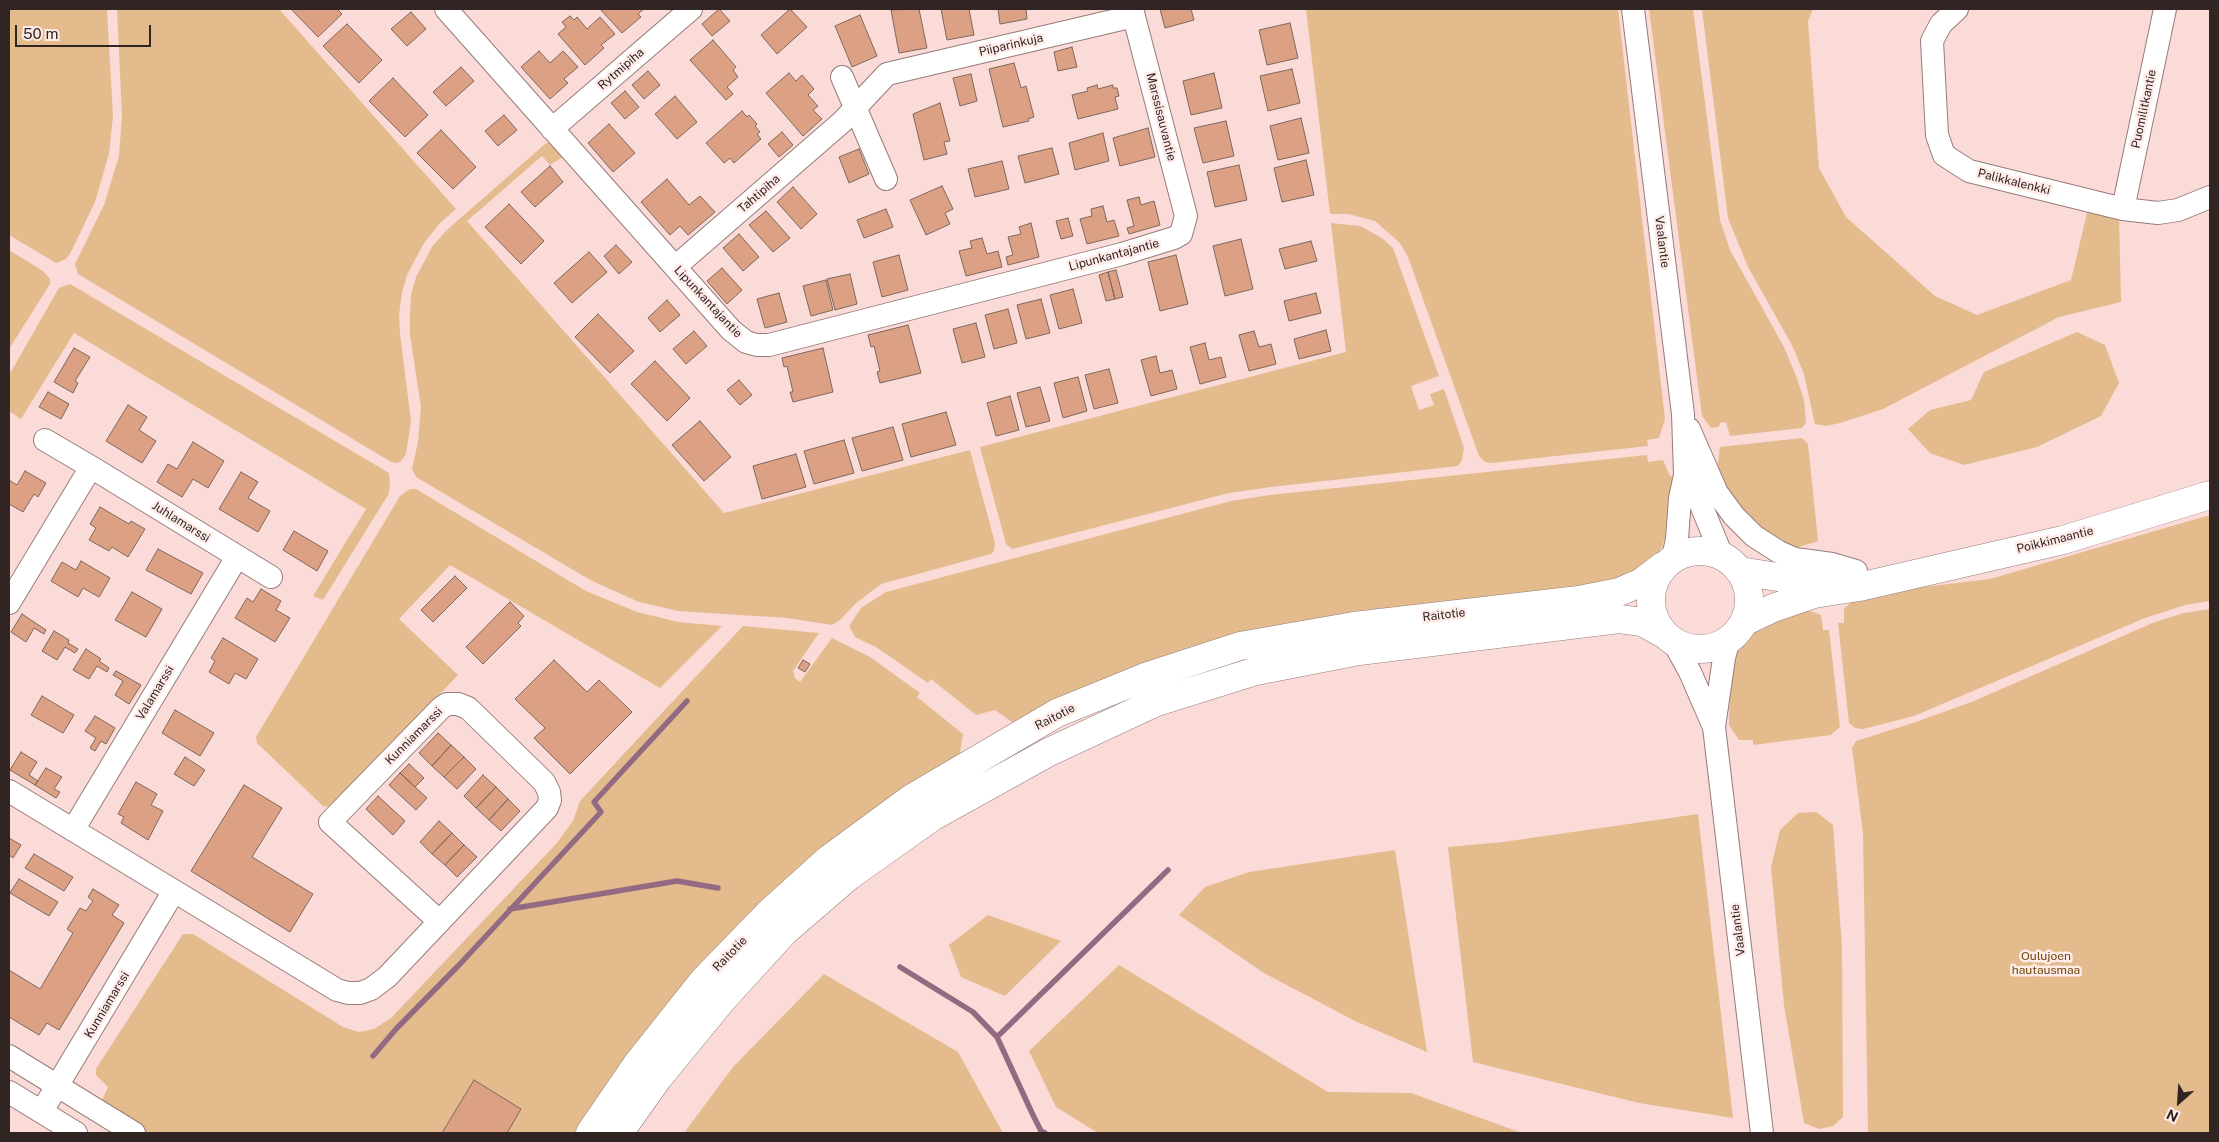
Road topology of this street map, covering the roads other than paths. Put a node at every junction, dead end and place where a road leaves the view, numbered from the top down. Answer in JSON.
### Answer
{"nodes":[{"id":1,"x":446,"y":9,"type":"edge"},
{"id":2,"x":691,"y":9,"type":"edge"},
{"id":3,"x":1633,"y":9,"type":"edge"},
{"id":4,"x":1957,"y":9,"type":"edge"},
{"id":5,"x":2165,"y":9,"type":"edge"},
{"id":6,"x":1133,"y":12,"type":"edge"},
{"id":7,"x":887,"y":74,"type":"joint"},
{"id":8,"x":842,"y":78,"type":"dead end"},
{"id":9,"x":849,"y":115,"type":"junction"},
{"id":10,"x":552,"y":129,"type":"junction"},
{"id":11,"x":886,"y":179,"type":"dead end"},
{"id":12,"x":2210,"y":197,"type":"edge"},
{"id":13,"x":2123,"y":209,"type":"junction"},
{"id":14,"x":1185,"y":226,"type":"joint"},
{"id":15,"x":675,"y":267,"type":"junction"},
{"id":16,"x":44,"y":440,"type":"dead end"},
{"id":17,"x":91,"y":467,"type":"junction"},
{"id":18,"x":1696,"y":474,"type":"junction"},
{"id":19,"x":2210,"y":495,"type":"edge"},
{"id":20,"x":237,"y":557,"type":"junction"},
{"id":21,"x":1668,"y":562,"type":"junction"},
{"id":22,"x":1731,"y":563,"type":"junction"},
{"id":23,"x":270,"y":576,"type":"dead end"},
{"id":24,"x":1796,"y":579,"type":"junction"},
{"id":25,"x":9,"y":603,"type":"edge"},
{"id":26,"x":1736,"y":631,"type":"junction"},
{"id":27,"x":1668,"y":637,"type":"junction"},
{"id":28,"x":1714,"y":727,"type":"junction"},
{"id":29,"x":9,"y":791,"type":"edge"},
{"id":30,"x":73,"y":830,"type":"junction"},
{"id":31,"x":174,"y":891,"type":"junction"},
{"id":32,"x":439,"y":920,"type":"junction"},
{"id":33,"x":9,"y":1056,"type":"edge"},
{"id":34,"x":58,"y":1086,"type":"junction"},
{"id":35,"x":9,"y":1092,"type":"edge"},
{"id":36,"x":42,"y":1111,"type":"junction"},
{"id":37,"x":127,"y":1131,"type":"edge"},
{"id":38,"x":76,"y":1133,"type":"edge"},
{"id":39,"x":590,"y":1133,"type":"edge"},
{"id":40,"x":619,"y":1133,"type":"edge"},
{"id":41,"x":1762,"y":1133,"type":"edge"}],
"edges":[{"from":1,"to":10,"type":"street","name":"Lipunkantajantie"},
{"from":2,"to":10,"type":"street","name":"Rytmipiha"},
{"from":3,"to":18,"type":"street","name":"Vaalantie"},
{"from":4,"to":13,"type":"street","name":"Palikkalenkki"},
{"from":5,"to":13,"type":"street","name":"Puomilitkantie"},
{"from":6,"to":7,"type":"street","name":"Piiparinkuja"},
{"from":6,"to":14,"type":"street","name":"Marssisauvantie"},
{"from":7,"to":9,"type":"street","name":"Tahtipiha"},
{"from":8,"to":9,"type":"street"},
{"from":9,"to":11,"type":"street"},
{"from":9,"to":15,"type":"street","name":"Tahtipiha"},
{"from":10,"to":15,"type":"street","name":"Lipunkantajantie"},
{"from":12,"to":13,"type":"street","name":"Palikkalenkki"},
{"from":14,"to":15,"type":"street","name":"Lipunkantajantie"},
{"from":16,"to":17,"type":"street","name":"Juhlamarssi"},
{"from":17,"to":20,"type":"street","name":"Juhlamarssi"},
{"from":17,"to":25,"type":"street"},
{"from":18,"to":21,"type":"street","name":"Vaalantie"},
{"from":18,"to":22,"type":"street","name":"Vaalantie"},
{"from":18,"to":24,"type":"street"},
{"from":19,"to":24,"type":"main road","name":"Poikkimaantie"},
{"from":20,"to":23,"type":"street","name":"Juhlamarssi"},
{"from":20,"to":30,"type":"street","name":"Valamarssi"},
{"from":21,"to":22,"type":"main road"},
{"from":21,"to":27,"type":"main road"},
{"from":21,"to":39,"type":"main road","name":"Raitotie"},
{"from":22,"to":24,"type":"main road","name":"Poikkimaantie"},
{"from":22,"to":26,"type":"main road"},
{"from":24,"to":26,"type":"main road","name":"Poikkimaantie"},
{"from":26,"to":27,"type":"main road"},
{"from":26,"to":28,"type":"street","name":"Vaalantie"},
{"from":27,"to":28,"type":"street","name":"Vaalantie"},
{"from":27,"to":40,"type":"main road","name":"Raitotie"},
{"from":28,"to":41,"type":"street","name":"Vaalantie"},
{"from":29,"to":30,"type":"street"},
{"from":30,"to":31,"type":"street"},
{"from":31,"to":32,"type":"street","name":"Kunniamarssi"},
{"from":31,"to":34,"type":"street","name":"Kunniamarssi"},
{"from":32,"to":32,"type":"street","name":"Kunniamarssi"},
{"from":33,"to":34,"type":"street"},
{"from":34,"to":36,"type":"street","name":"Kunniamarssi"},
{"from":34,"to":37,"type":"street"},
{"from":35,"to":36,"type":"street"},
{"from":36,"to":38,"type":"street"}]}
